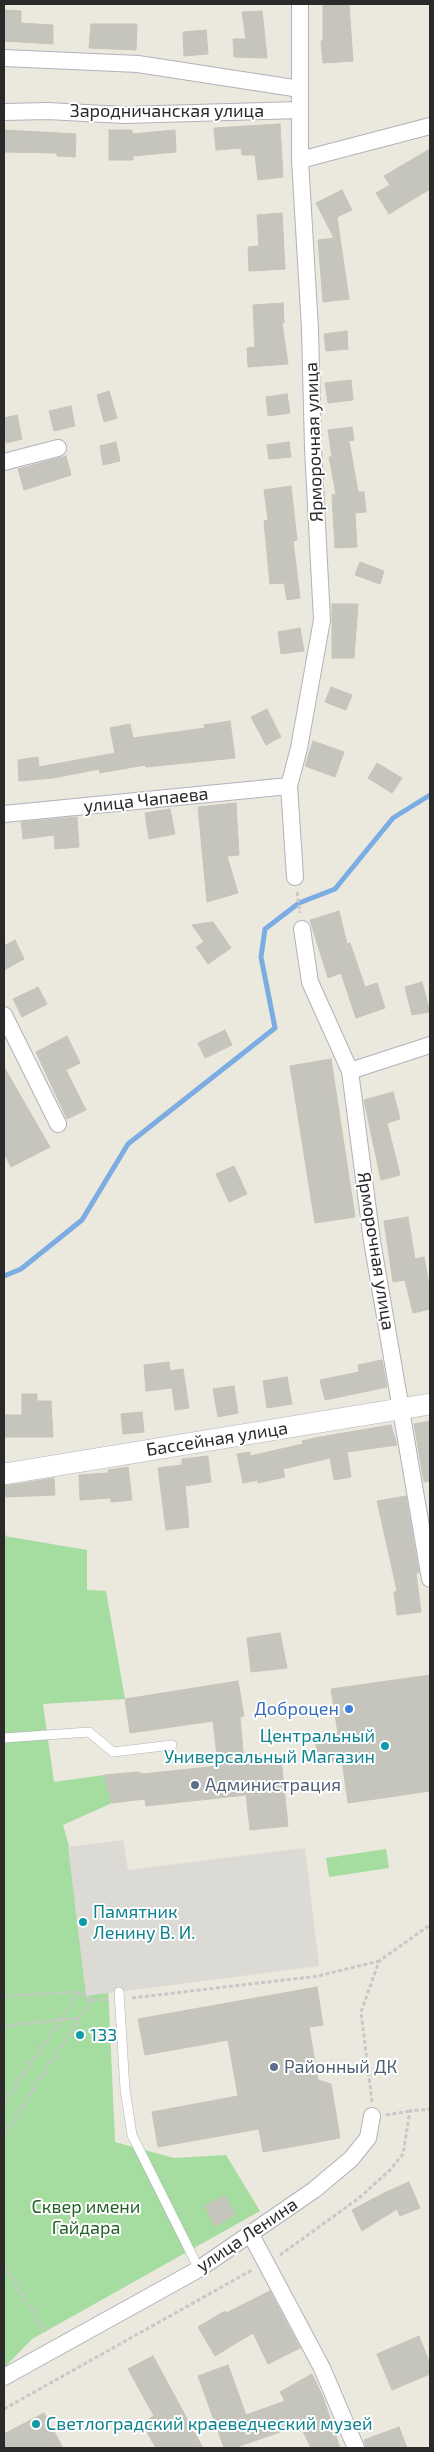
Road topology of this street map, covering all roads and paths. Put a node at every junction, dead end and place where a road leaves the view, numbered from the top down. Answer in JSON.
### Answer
{"nodes":[{"id":1,"x":300,"y":4,"type":"edge"},
{"id":2,"x":4,"y":58,"type":"edge"},
{"id":3,"x":300,"y":90,"type":"junction"},
{"id":4,"x":300,"y":110,"type":"junction"},
{"id":5,"x":4,"y":112,"type":"edge"},
{"id":6,"x":430,"y":126,"type":"edge"},
{"id":7,"x":300,"y":160,"type":"junction"},
{"id":8,"x":58,"y":448,"type":"dead end"},
{"id":9,"x":4,"y":462,"type":"edge"},
{"id":10,"x":289,"y":786,"type":"junction"},
{"id":11,"x":4,"y":814,"type":"edge"},
{"id":12,"x":295,"y":877,"type":"joint"},
{"id":13,"x":302,"y":929,"type":"joint"},
{"id":14,"x":4,"y":1015,"type":"edge"},
{"id":15,"x":430,"y":1045,"type":"edge"},
{"id":16,"x":350,"y":1071,"type":"junction"},
{"id":17,"x":58,"y":1124,"type":"dead end"},
{"id":18,"x":430,"y":1404,"type":"edge"},
{"id":19,"x":401,"y":1408,"type":"junction"},
{"id":20,"x":4,"y":1474,"type":"edge"},
{"id":21,"x":5,"y":1536,"type":"dead end"},
{"id":22,"x":4,"y":1543,"type":"edge"},
{"id":23,"x":430,"y":1579,"type":"edge"},
{"id":24,"x":4,"y":1738,"type":"edge"},
{"id":25,"x":172,"y":1745,"type":"dead end"},
{"id":26,"x":430,"y":1925,"type":"edge"},
{"id":27,"x":379,"y":1961,"type":"junction"},
{"id":28,"x":80,"y":1992,"type":"junction"},
{"id":29,"x":4,"y":1996,"type":"edge"},
{"id":30,"x":119,"y":1996,"type":"junction"},
{"id":31,"x":92,"y":2000,"type":"junction"},
{"id":32,"x":80,"y":2018,"type":"junction"},
{"id":33,"x":60,"y":2020,"type":"junction"},
{"id":34,"x":4,"y":2026,"type":"edge"},
{"id":35,"x":4,"y":2103,"type":"edge"},
{"id":36,"x":430,"y":2109,"type":"edge"},
{"id":37,"x":410,"y":2111,"type":"junction"},
{"id":38,"x":372,"y":2116,"type":"junction"},
{"id":39,"x":4,"y":2135,"type":"edge"},
{"id":40,"x":250,"y":2234,"type":"junction"},
{"id":41,"x":266,"y":2263,"type":"junction"},
{"id":42,"x":4,"y":2265,"type":"edge"},
{"id":43,"x":199,"y":2269,"type":"junction"},
{"id":44,"x":45,"y":2332,"type":"dead end"},
{"id":45,"x":4,"y":2376,"type":"edge"},
{"id":46,"x":4,"y":2409,"type":"edge"},
{"id":47,"x":356,"y":2448,"type":"edge"}],
"edges":[{"from":1,"to":3,"type":"street","name":"Ярморочная улица"},
{"from":2,"to":3,"type":"street"},
{"from":3,"to":4,"type":"street","name":"Ярморочная улица"},
{"from":4,"to":5,"type":"street","name":"Зародничанская улица"},
{"from":4,"to":7,"type":"street","name":"Ярморочная улица"},
{"from":6,"to":7,"type":"street"},
{"from":7,"to":10,"type":"street","name":"Ярморочная улица"},
{"from":8,"to":9,"type":"street"},
{"from":10,"to":11,"type":"street","name":"улица Чапаева"},
{"from":10,"to":12,"type":"street","name":"Ярморочная улица"},
{"from":12,"to":13,"type":"path"},
{"from":13,"to":16,"type":"street","name":"Ярморочная улица"},
{"from":14,"to":17,"type":"street"},
{"from":15,"to":16,"type":"street"},
{"from":16,"to":19,"type":"street","name":"Ярморочная улица"},
{"from":18,"to":19,"type":"street","name":"Бассейная улица"},
{"from":19,"to":20,"type":"street","name":"Бассейная улица"},
{"from":19,"to":23,"type":"street","name":"Ярморочная улица"},
{"from":21,"to":22,"type":"path"},
{"from":24,"to":25,"type":"lane"},
{"from":26,"to":27,"type":"path"},
{"from":27,"to":30,"type":"path"},
{"from":27,"to":38,"type":"path"},
{"from":28,"to":29,"type":"path"},
{"from":28,"to":31,"type":"path"},
{"from":28,"to":33,"type":"path"},
{"from":30,"to":31,"type":"path"},
{"from":30,"to":43,"type":"lane"},
{"from":31,"to":32,"type":"path"},
{"from":32,"to":33,"type":"path"},
{"from":32,"to":39,"type":"path"},
{"from":33,"to":34,"type":"path"},
{"from":33,"to":35,"type":"path"},
{"from":36,"to":37,"type":"path"},
{"from":37,"to":38,"type":"path"},
{"from":37,"to":41,"type":"path"},
{"from":38,"to":40,"type":"street","name":"улица Ленина"},
{"from":40,"to":41,"type":"street"},
{"from":40,"to":43,"type":"street","name":"улица Ленина"},
{"from":41,"to":46,"type":"path"},
{"from":41,"to":47,"type":"street"},
{"from":42,"to":44,"type":"path"},
{"from":43,"to":45,"type":"street","name":"улица Ленина"}]}
